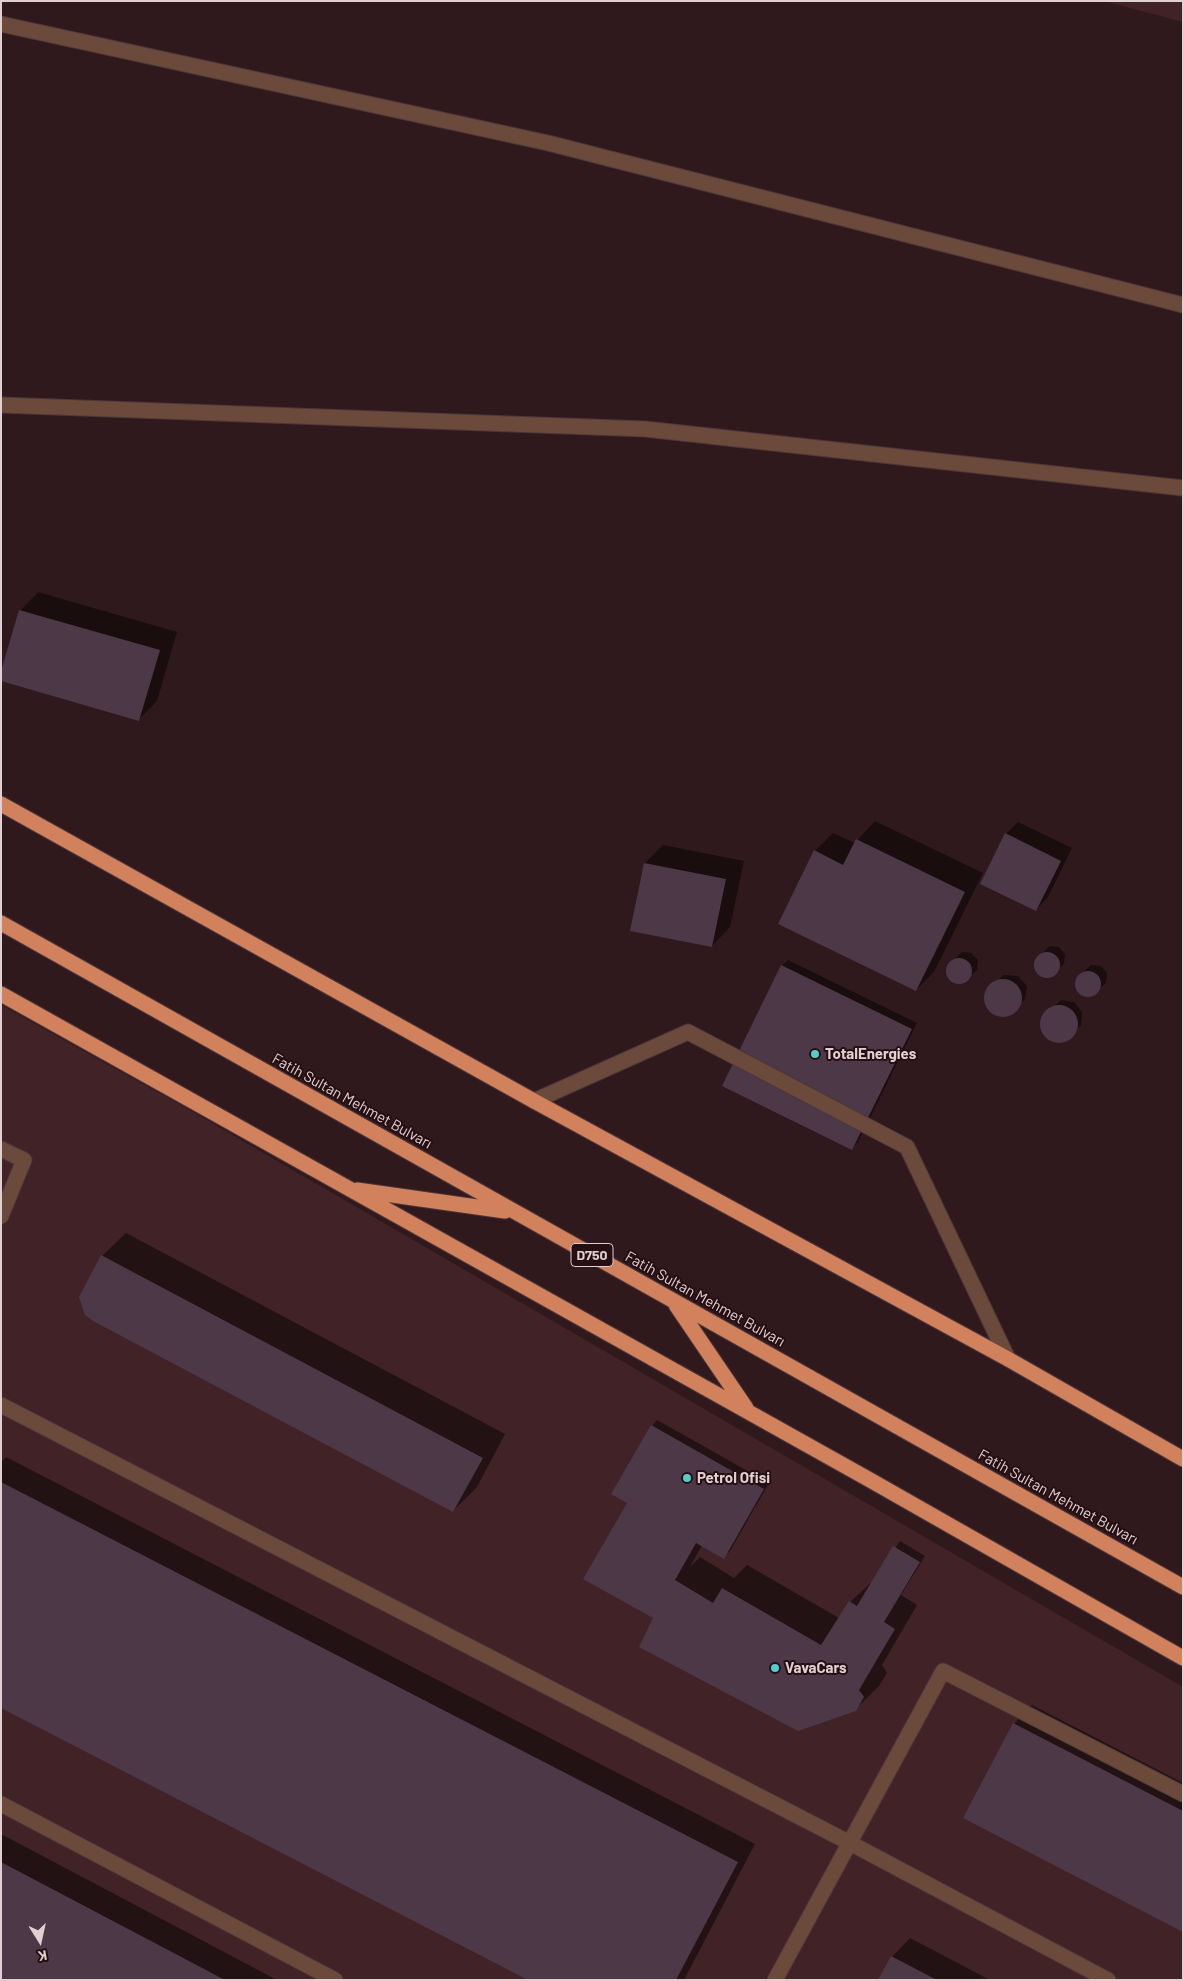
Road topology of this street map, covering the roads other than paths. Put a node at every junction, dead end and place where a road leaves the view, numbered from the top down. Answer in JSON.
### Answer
{"nodes":[{"id":1,"x":1,"y":24,"type":"edge"},
{"id":2,"x":1183,"y":305,"type":"edge"},
{"id":3,"x":1,"y":405,"type":"edge"},
{"id":4,"x":1183,"y":488,"type":"edge"},
{"id":5,"x":1,"y":804,"type":"edge"},
{"id":6,"x":1,"y":923,"type":"edge"},
{"id":7,"x":1,"y":994,"type":"edge"},
{"id":8,"x":534,"y":1101,"type":"junction"},
{"id":9,"x":1,"y":1149,"type":"edge"},
{"id":10,"x":348,"y":1188,"type":"junction"},
{"id":11,"x":515,"y":1212,"type":"junction"},
{"id":12,"x":1,"y":1216,"type":"edge"},
{"id":13,"x":674,"y":1302,"type":"junction"},
{"id":14,"x":1008,"y":1359,"type":"junction"},
{"id":15,"x":1,"y":1406,"type":"edge"},
{"id":16,"x":749,"y":1412,"type":"junction"},
{"id":17,"x":1183,"y":1459,"type":"edge"},
{"id":18,"x":1183,"y":1587,"type":"edge"},
{"id":19,"x":1183,"y":1658,"type":"edge"},
{"id":20,"x":1183,"y":1794,"type":"edge"},
{"id":21,"x":1,"y":1804,"type":"edge"},
{"id":22,"x":850,"y":1843,"type":"junction"},
{"id":23,"x":335,"y":1980,"type":"edge"},
{"id":24,"x":776,"y":1980,"type":"edge"},
{"id":25,"x":1108,"y":1980,"type":"edge"}],
"edges":[{"from":1,"to":2,"type":"street"},
{"from":3,"to":4,"type":"street"},
{"from":5,"to":8,"type":"highway"},
{"from":6,"to":11,"type":"highway","name":"Fatih Sultan Mehmet Bulvarı","number":"D750"},
{"from":7,"to":10,"type":"highway"},
{"from":8,"to":14,"type":"highway"},
{"from":8,"to":14,"type":"street"},
{"from":9,"to":12,"type":"street"},
{"from":10,"to":11,"type":"highway"},
{"from":10,"to":16,"type":"highway"},
{"from":11,"to":13,"type":"highway","name":"Fatih Sultan Mehmet Bulvarı","number":"D750"},
{"from":13,"to":16,"type":"highway"},
{"from":13,"to":18,"type":"highway","name":"Fatih Sultan Mehmet Bulvarı","number":"D750"},
{"from":14,"to":17,"type":"highway"},
{"from":15,"to":22,"type":"street"},
{"from":16,"to":19,"type":"highway"},
{"from":20,"to":22,"type":"street"},
{"from":21,"to":23,"type":"street"},
{"from":22,"to":24,"type":"street"},
{"from":22,"to":25,"type":"street"}]}
